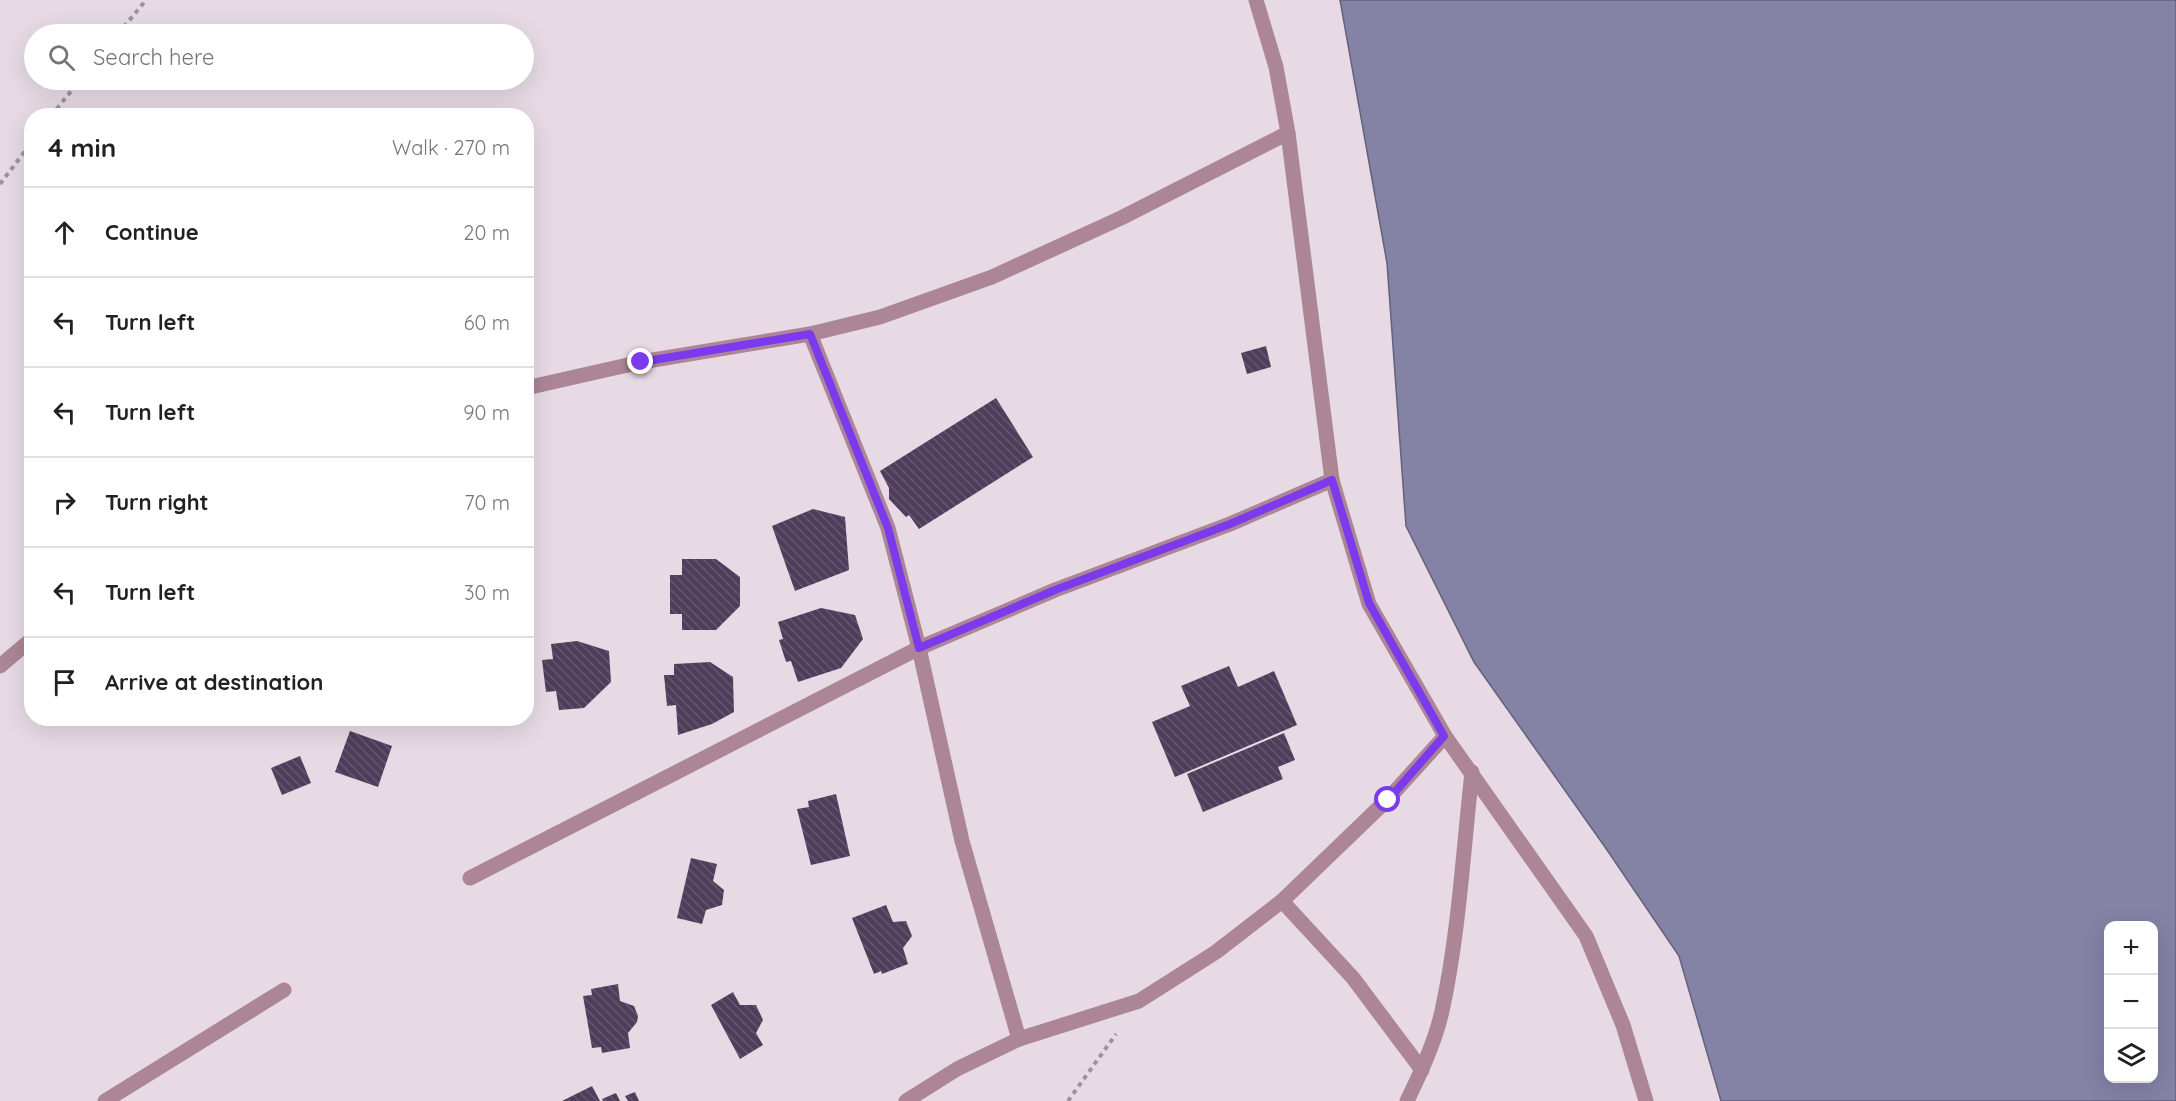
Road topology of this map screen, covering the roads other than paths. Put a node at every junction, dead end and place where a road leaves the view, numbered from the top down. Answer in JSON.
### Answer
{"nodes":[{"id":1,"x":1256,"y":0,"type":"edge"},
{"id":2,"x":1288,"y":134,"type":"junction"},
{"id":3,"x":810,"y":334,"type":"junction"},
{"id":4,"x":534,"y":386,"type":"edge"},
{"id":5,"x":1332,"y":480,"type":"junction"},
{"id":6,"x":24,"y":646,"type":"edge"},
{"id":7,"x":919,"y":648,"type":"junction"},
{"id":8,"x":0,"y":666,"type":"edge"},
{"id":9,"x":1444,"y":736,"type":"junction"},
{"id":10,"x":1472,"y":772,"type":"junction"},
{"id":11,"x":470,"y":878,"type":"dead end"},
{"id":12,"x":1282,"y":901,"type":"junction"},
{"id":13,"x":284,"y":990,"type":"dead end"},
{"id":14,"x":1019,"y":1039,"type":"junction"},
{"id":15,"x":1422,"y":1070,"type":"junction"},
{"id":16,"x":105,"y":1101,"type":"edge"},
{"id":17,"x":906,"y":1101,"type":"edge"},
{"id":18,"x":1407,"y":1101,"type":"edge"},
{"id":19,"x":1646,"y":1101,"type":"edge"}],
"edges":[{"from":1,"to":2,"type":"street"},
{"from":2,"to":3,"type":"street"},
{"from":2,"to":5,"type":"street"},
{"from":3,"to":4,"type":"street"},
{"from":3,"to":7,"type":"street"},
{"from":5,"to":7,"type":"street"},
{"from":5,"to":9,"type":"street"},
{"from":6,"to":8,"type":"street"},
{"from":7,"to":11,"type":"street"},
{"from":7,"to":14,"type":"street"},
{"from":9,"to":10,"type":"street"},
{"from":9,"to":12,"type":"street"},
{"from":10,"to":15,"type":"street"},
{"from":10,"to":19,"type":"street"},
{"from":12,"to":14,"type":"street"},
{"from":12,"to":15,"type":"street"},
{"from":13,"to":16,"type":"street"},
{"from":14,"to":17,"type":"street"},
{"from":15,"to":18,"type":"street"}]}
